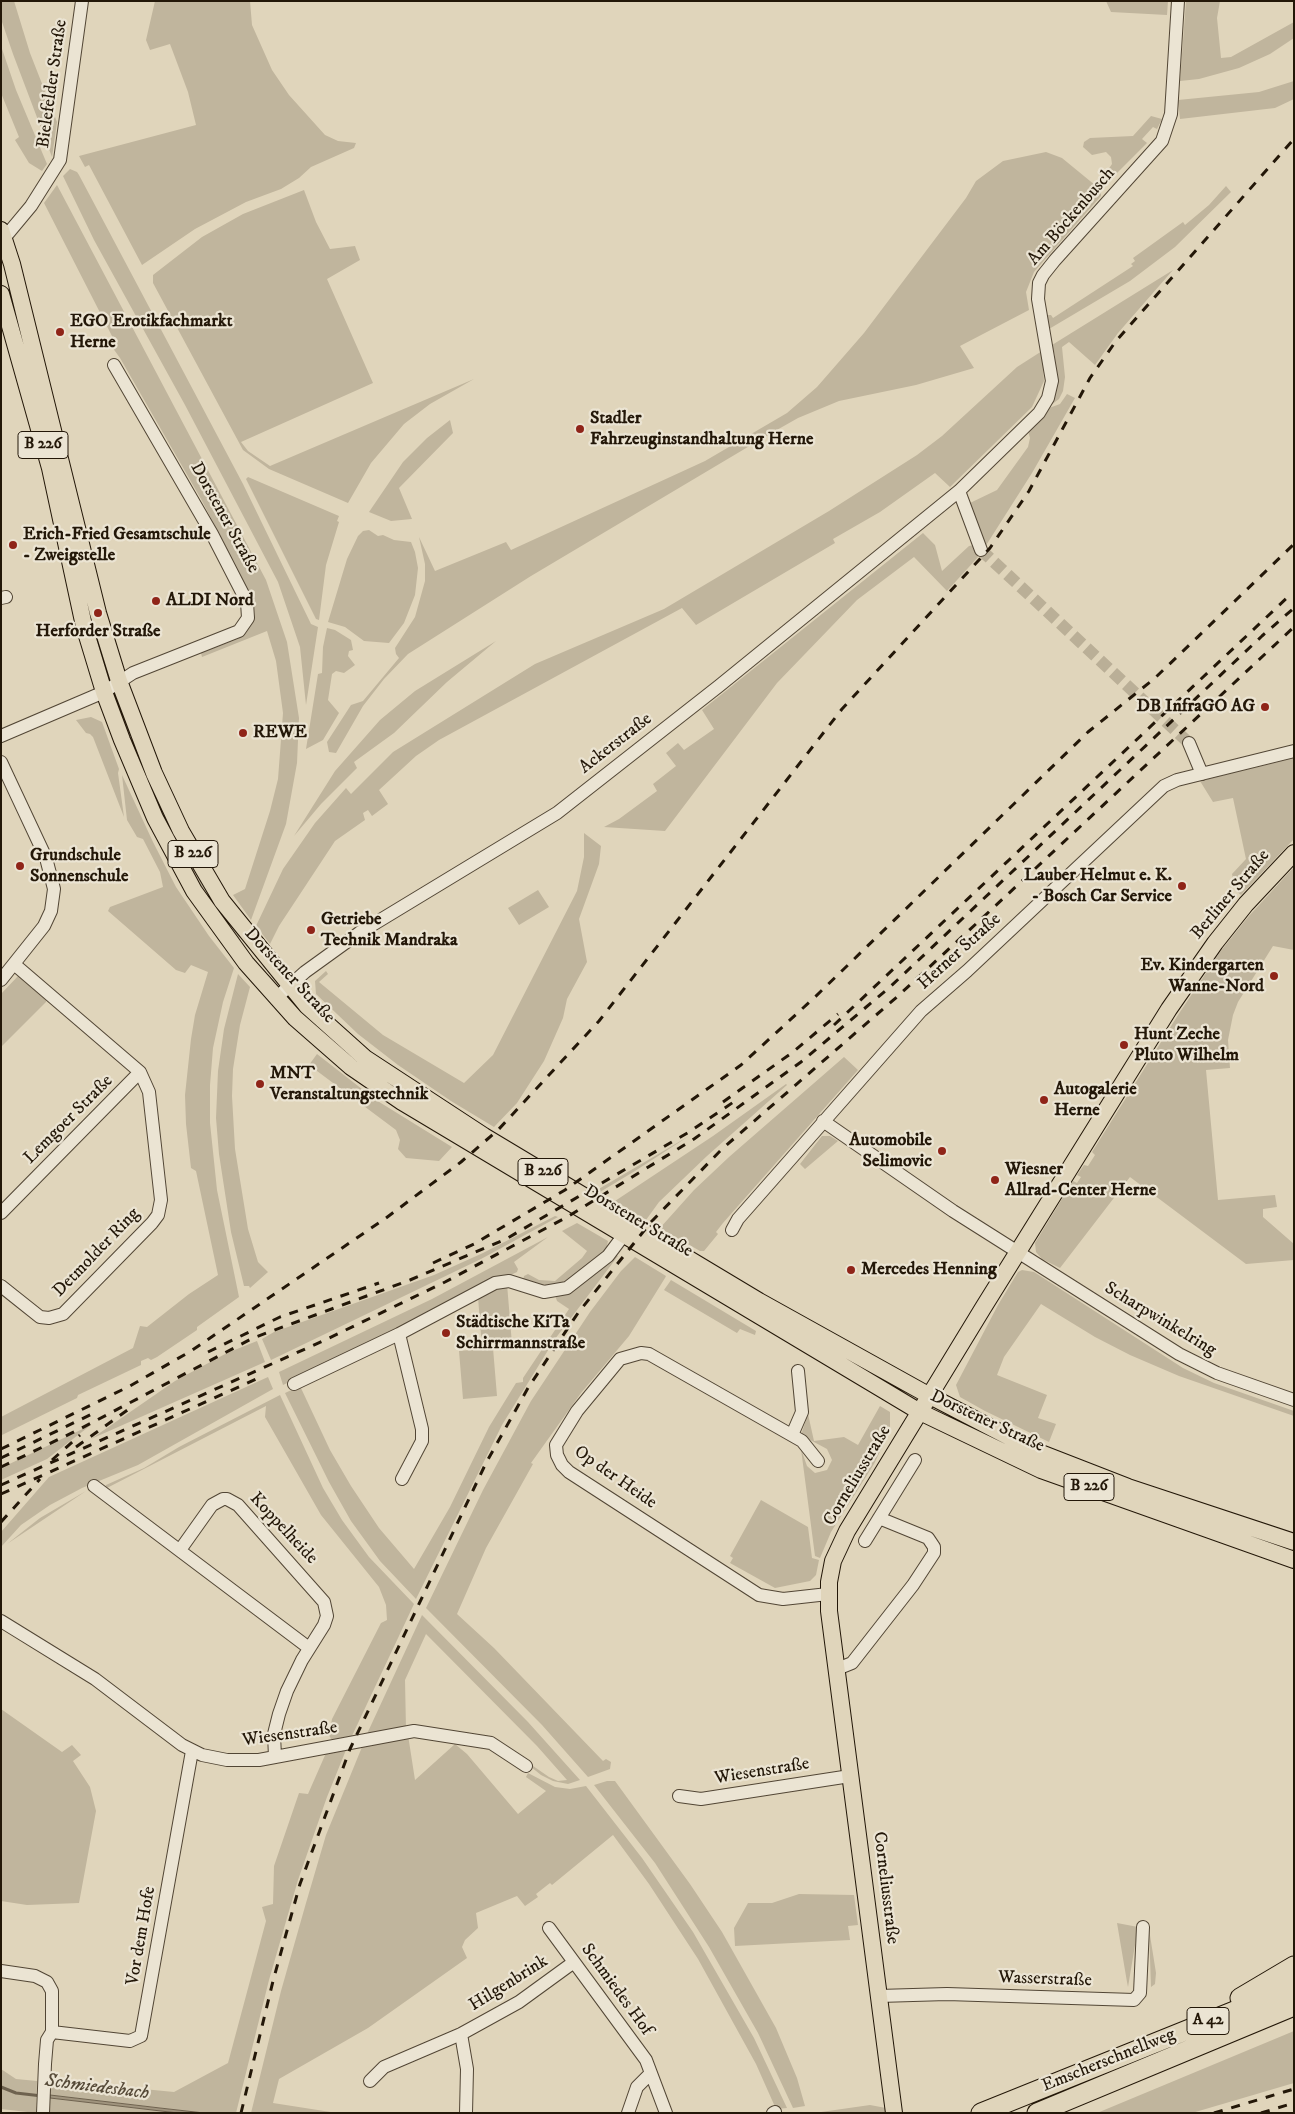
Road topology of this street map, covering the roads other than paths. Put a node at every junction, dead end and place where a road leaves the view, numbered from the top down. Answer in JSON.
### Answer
{"nodes":[{"id":1,"x":82,"y":1,"type":"edge"},
{"id":2,"x":1178,"y":1,"type":"edge"},
{"id":3,"x":2,"y":237,"type":"edge"},
{"id":4,"x":1,"y":294,"type":"edge"},
{"id":5,"x":114,"y":365,"type":"dead end"},
{"id":6,"x":959,"y":491,"type":"junction"},
{"id":7,"x":981,"y":550,"type":"tunnel mouth"},
{"id":8,"x":119,"y":681,"type":"junction"},
{"id":9,"x":104,"y":692,"type":"junction"},
{"id":10,"x":1,"y":736,"type":"edge"},
{"id":11,"x":1189,"y":743,"type":"tunnel mouth"},
{"id":12,"x":1294,"y":751,"type":"edge"},
{"id":13,"x":1,"y":762,"type":"edge"},
{"id":14,"x":1202,"y":774,"type":"junction"},
{"id":15,"x":1294,"y":853,"type":"edge"},
{"id":16,"x":14,"y":964,"type":"junction"},
{"id":17,"x":1,"y":980,"type":"edge"},
{"id":18,"x":289,"y":985,"type":"junction"},
{"id":19,"x":276,"y":998,"type":"junction"},
{"id":20,"x":140,"y":1072,"type":"junction"},
{"id":21,"x":823,"y":1121,"type":"junction"},
{"id":22,"x":1,"y":1213,"type":"edge"},
{"id":23,"x":732,"y":1230,"type":"dead end"},
{"id":24,"x":623,"y":1236,"type":"junction"},
{"id":25,"x":1017,"y":1252,"type":"junction"},
{"id":26,"x":1,"y":1286,"type":"edge"},
{"id":27,"x":399,"y":1334,"type":"junction"},
{"id":28,"x":798,"y":1371,"type":"dead end"},
{"id":29,"x":294,"y":1384,"type":"dead end"},
{"id":30,"x":930,"y":1396,"type":"junction"},
{"id":31,"x":1294,"y":1400,"type":"edge"},
{"id":32,"x":920,"y":1412,"type":"junction"},
{"id":33,"x":792,"y":1436,"type":"junction"},
{"id":34,"x":915,"y":1460,"type":"dead end"},
{"id":35,"x":818,"y":1461,"type":"dead end"},
{"id":36,"x":402,"y":1479,"type":"dead end"},
{"id":37,"x":94,"y":1486,"type":"dead end"},
{"id":38,"x":879,"y":1518,"type":"junction"},
{"id":39,"x":864,"y":1542,"type":"dead end"},
{"id":40,"x":1294,"y":1542,"type":"edge"},
{"id":41,"x":180,"y":1550,"type":"junction"},
{"id":42,"x":1294,"y":1560,"type":"edge"},
{"id":43,"x":828,"y":1594,"type":"junction"},
{"id":44,"x":1,"y":1621,"type":"edge"},
{"id":45,"x":309,"y":1648,"type":"junction"},
{"id":46,"x":837,"y":1669,"type":"junction"},
{"id":47,"x":192,"y":1751,"type":"junction"},
{"id":48,"x":275,"y":1757,"type":"junction"},
{"id":49,"x":526,"y":1766,"type":"dead end"},
{"id":50,"x":850,"y":1776,"type":"junction"},
{"id":51,"x":679,"y":1796,"type":"dead end"},
{"id":52,"x":1143,"y":1927,"type":"dead end"},
{"id":53,"x":549,"y":1928,"type":"dead end"},
{"id":54,"x":574,"y":1962,"type":"junction"},
{"id":55,"x":1294,"y":1966,"type":"edge"},
{"id":56,"x":1,"y":1972,"type":"edge"},
{"id":57,"x":1294,"y":1987,"type":"edge"},
{"id":58,"x":879,"y":1996,"type":"junction"},
{"id":59,"x":1294,"y":2006,"type":"edge"},
{"id":60,"x":1294,"y":2016,"type":"edge"},
{"id":61,"x":52,"y":2032,"type":"junction"},
{"id":62,"x":461,"y":2034,"type":"junction"},
{"id":63,"x":1189,"y":2050,"type":"junction"},
{"id":64,"x":1122,"y":2056,"type":"junction"},
{"id":65,"x":650,"y":2074,"type":"junction"},
{"id":66,"x":370,"y":2080,"type":"dead end"},
{"id":67,"x":43,"y":2111,"type":"edge"},
{"id":68,"x":466,"y":2113,"type":"edge"},
{"id":69,"x":628,"y":2113,"type":"edge"},
{"id":70,"x":666,"y":2113,"type":"edge"},
{"id":71,"x":894,"y":2113,"type":"edge"},
{"id":72,"x":981,"y":2113,"type":"edge"},
{"id":73,"x":1037,"y":2113,"type":"edge"}],
"edges":[{"from":1,"to":3,"type":"street","name":"Bielefelder Straße"},
{"from":2,"to":6,"type":"street","name":"Am Böckenbusch"},
{"from":3,"to":8,"type":"main road","name":"Dorstener Straße","number":"B 226"},
{"from":4,"to":9,"type":"main road","name":"Dorstener Straße","number":"B 226"},
{"from":5,"to":8,"type":"street","name":"Dorstener Straße"},
{"from":6,"to":7,"type":"street"},
{"from":6,"to":18,"type":"street","name":"Ackerstraße"},
{"from":8,"to":9,"type":"street"},
{"from":8,"to":18,"type":"main road","name":"Dorstener Straße","number":"B 226"},
{"from":9,"to":10,"type":"street"},
{"from":9,"to":19,"type":"main road","name":"Dorstener Straße","number":"B 226"},
{"from":11,"to":14,"type":"street"},
{"from":12,"to":14,"type":"street","name":"Herner Straße"},
{"from":13,"to":16,"type":"street"},
{"from":14,"to":21,"type":"street","name":"Herner Straße"},
{"from":15,"to":25,"type":"main road","name":"Berliner Straße"},
{"from":16,"to":17,"type":"street"},
{"from":16,"to":20,"type":"street","name":"Detmolder Ring"},
{"from":18,"to":19,"type":"street","name":"Ackerstraße"},
{"from":18,"to":30,"type":"main road","name":"Dorstener Straße","number":"B 226"},
{"from":19,"to":24,"type":"main road","name":"Dorstener Straße","number":"B 226"},
{"from":20,"to":22,"type":"street","name":"Lemgoer Straße"},
{"from":20,"to":26,"type":"street","name":"Detmolder Ring"},
{"from":21,"to":23,"type":"street","name":"Herner Straße"},
{"from":21,"to":25,"type":"street"},
{"from":24,"to":27,"type":"street"},
{"from":24,"to":32,"type":"main road","name":"Dorstener Straße","number":"B 226"},
{"from":25,"to":30,"type":"main road","name":"Berliner Straße"},
{"from":25,"to":31,"type":"street","name":"Scharpwinkelring"},
{"from":27,"to":29,"type":"street"},
{"from":27,"to":36,"type":"street"},
{"from":28,"to":33,"type":"street"},
{"from":30,"to":32,"type":"main road","name":"Corneliusstraße"},
{"from":30,"to":40,"type":"main road","name":"Dorstener Straße","number":"B 226"},
{"from":32,"to":42,"type":"main road","name":"Dorstener Straße","number":"B 226"},
{"from":32,"to":43,"type":"main road","name":"Corneliusstraße"},
{"from":33,"to":35,"type":"street","name":"Op der Heide"},
{"from":33,"to":43,"type":"street","name":"Op der Heide"},
{"from":34,"to":38,"type":"street"},
{"from":37,"to":41,"type":"street"},
{"from":38,"to":39,"type":"street"},
{"from":38,"to":46,"type":"street"},
{"from":41,"to":45,"type":"street"},
{"from":41,"to":45,"type":"street","name":"Koppelheide"},
{"from":43,"to":46,"type":"main road","name":"Corneliusstraße"},
{"from":44,"to":47,"type":"street","name":"Wiesenstraße"},
{"from":45,"to":48,"type":"street","name":"Koppelheide"},
{"from":46,"to":50,"type":"main road","name":"Corneliusstraße"},
{"from":47,"to":48,"type":"street","name":"Wiesenstraße"},
{"from":47,"to":61,"type":"street","name":"Vor dem Hofe"},
{"from":48,"to":49,"type":"street","name":"Wiesenstraße"},
{"from":50,"to":51,"type":"street","name":"Wiesenstraße"},
{"from":50,"to":58,"type":"main road","name":"Corneliusstraße"},
{"from":52,"to":58,"type":"street","name":"Wasserstraße"},
{"from":53,"to":54,"type":"street","name":"Schmiedes Hof"},
{"from":54,"to":62,"type":"street","name":"Hilgenbrink"},
{"from":54,"to":65,"type":"street","name":"Schmiedes Hof"},
{"from":55,"to":64,"type":"highway"},
{"from":56,"to":61,"type":"street"},
{"from":57,"to":64,"type":"highway","name":"Emscherschnellweg","number":"A 42"},
{"from":58,"to":71,"type":"main road","name":"Corneliusstraße"},
{"from":59,"to":63,"type":"highway","number":"A 42"},
{"from":60,"to":63,"type":"highway"},
{"from":61,"to":67,"type":"street"},
{"from":62,"to":66,"type":"street","name":"Hilgenbrink"},
{"from":62,"to":68,"type":"street","name":"Hilgenbrink"},
{"from":63,"to":73,"type":"highway","number":"A 42"},
{"from":64,"to":72,"type":"highway","name":"Emscherschnellweg","number":"A 42"},
{"from":65,"to":69,"type":"street"},
{"from":65,"to":70,"type":"street","name":"Schmiedes Hof"}]}
